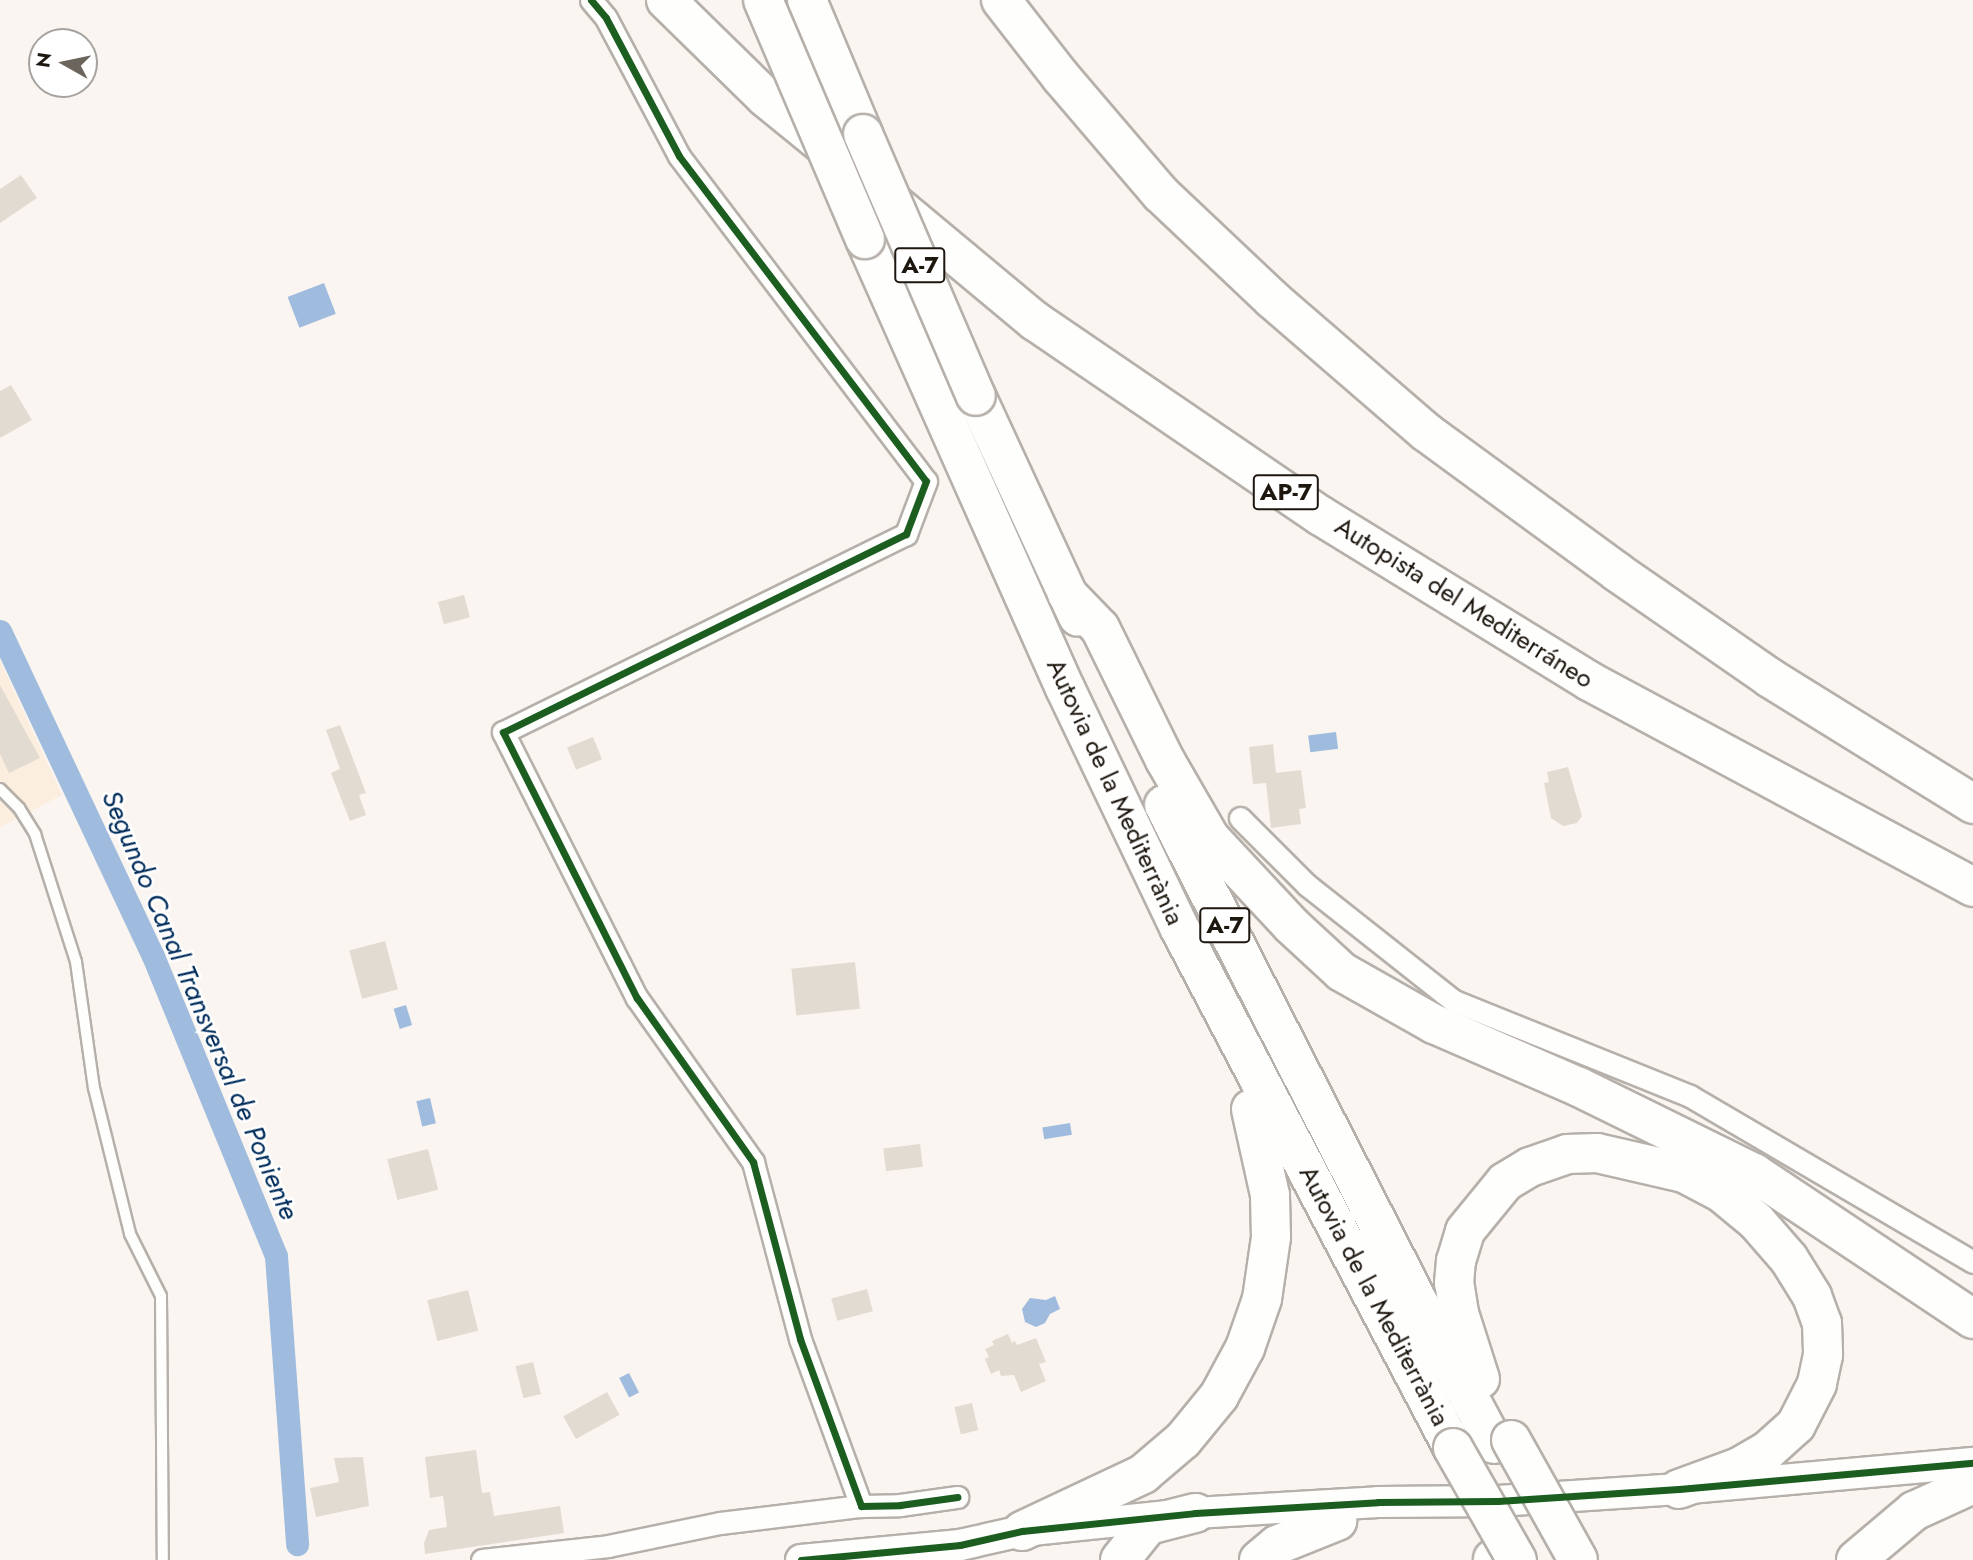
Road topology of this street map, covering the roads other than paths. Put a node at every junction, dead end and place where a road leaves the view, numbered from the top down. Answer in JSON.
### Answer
{"nodes":[{"id":1,"x":591,"y":0,"type":"edge"},
{"id":2,"x":666,"y":0,"type":"edge"},
{"id":3,"x":763,"y":0,"type":"edge"},
{"id":4,"x":807,"y":0,"type":"edge"},
{"id":5,"x":1001,"y":0,"type":"edge"},
{"id":6,"x":1067,"y":594,"type":"junction"},
{"id":7,"x":0,"y":789,"type":"edge"},
{"id":8,"x":1973,"y":804,"type":"edge"},
{"id":9,"x":1240,"y":818,"type":"dead end"},
{"id":10,"x":1973,"y":887,"type":"edge"},
{"id":11,"x":1180,"y":929,"type":"junction"},
{"id":12,"x":1251,"y":1109,"type":"junction"},
{"id":13,"x":1973,"y":1262,"type":"edge"},
{"id":14,"x":1973,"y":1320,"type":"edge"},
{"id":15,"x":1503,"y":1442,"type":"junction"},
{"id":16,"x":1445,"y":1450,"type":"junction"},
{"id":17,"x":1973,"y":1463,"type":"edge"},
{"id":18,"x":1973,"y":1484,"type":"edge"},
{"id":19,"x":1678,"y":1489,"type":"junction"},
{"id":20,"x":957,"y":1497,"type":"dead end"},
{"id":21,"x":1498,"y":1501,"type":"junction"},
{"id":22,"x":861,"y":1506,"type":"junction"},
{"id":23,"x":1195,"y":1513,"type":"junction"},
{"id":24,"x":1337,"y":1521,"type":"junction"},
{"id":25,"x":1022,"y":1531,"type":"junction"},
{"id":26,"x":960,"y":1545,"type":"junction"},
{"id":27,"x":1128,"y":1549,"type":"edge"},
{"id":28,"x":163,"y":1560,"type":"edge"},
{"id":29,"x":481,"y":1560,"type":"edge"},
{"id":30,"x":801,"y":1560,"type":"edge"},
{"id":31,"x":1259,"y":1560,"type":"edge"},
{"id":32,"x":1501,"y":1560,"type":"edge"},
{"id":33,"x":1556,"y":1560,"type":"edge"},
{"id":34,"x":1578,"y":1560,"type":"edge"},
{"id":35,"x":1856,"y":1560,"type":"edge"}],
"edges":[{"from":1,"to":22,"type":"street"},
{"from":2,"to":10,"type":"highway","name":"Autopista del Mediterráneo","number":"AP-7"},
{"from":3,"to":11,"type":"highway","name":"Autovia de la Mediterrània","number":"A-7","bridge":true},
{"from":4,"to":6,"type":"highway","name":"Autovia de la Mediterrània","number":"A-7","bridge":true},
{"from":5,"to":8,"type":"highway"},
{"from":6,"to":14,"type":"highway"},
{"from":6,"to":15,"type":"highway","name":"Autovia de la Mediterrània","number":"A-7"},
{"from":7,"to":28,"type":"lane"},
{"from":9,"to":13,"type":"street"},
{"from":11,"to":12,"type":"highway"},
{"from":11,"to":16,"type":"highway","name":"Autovia de la Mediterrània","number":"A-7"},
{"from":12,"to":16,"type":"highway"},
{"from":12,"to":25,"type":"highway"},
{"from":15,"to":19,"type":"highway"},
{"from":15,"to":33,"type":"highway","name":"Autovia de la Mediterrània","number":"A-7"},
{"from":15,"to":34,"type":"highway","bridge":true},
{"from":16,"to":32,"type":"highway","name":"Autovia de la Mediterrània","number":"A-7","bridge":true},
{"from":17,"to":19,"type":"street"},
{"from":18,"to":35,"type":"highway"},
{"from":19,"to":21,"type":"street"},
{"from":20,"to":22,"type":"street"},
{"from":21,"to":23,"type":"street"},
{"from":21,"to":24,"type":"street"},
{"from":22,"to":29,"type":"street"},
{"from":23,"to":25,"type":"street"},
{"from":23,"to":27,"type":"highway"},
{"from":24,"to":27,"type":"street"},
{"from":24,"to":31,"type":"highway"},
{"from":25,"to":26,"type":"street"},
{"from":26,"to":27,"type":"street"},
{"from":26,"to":30,"type":"street"}]}
